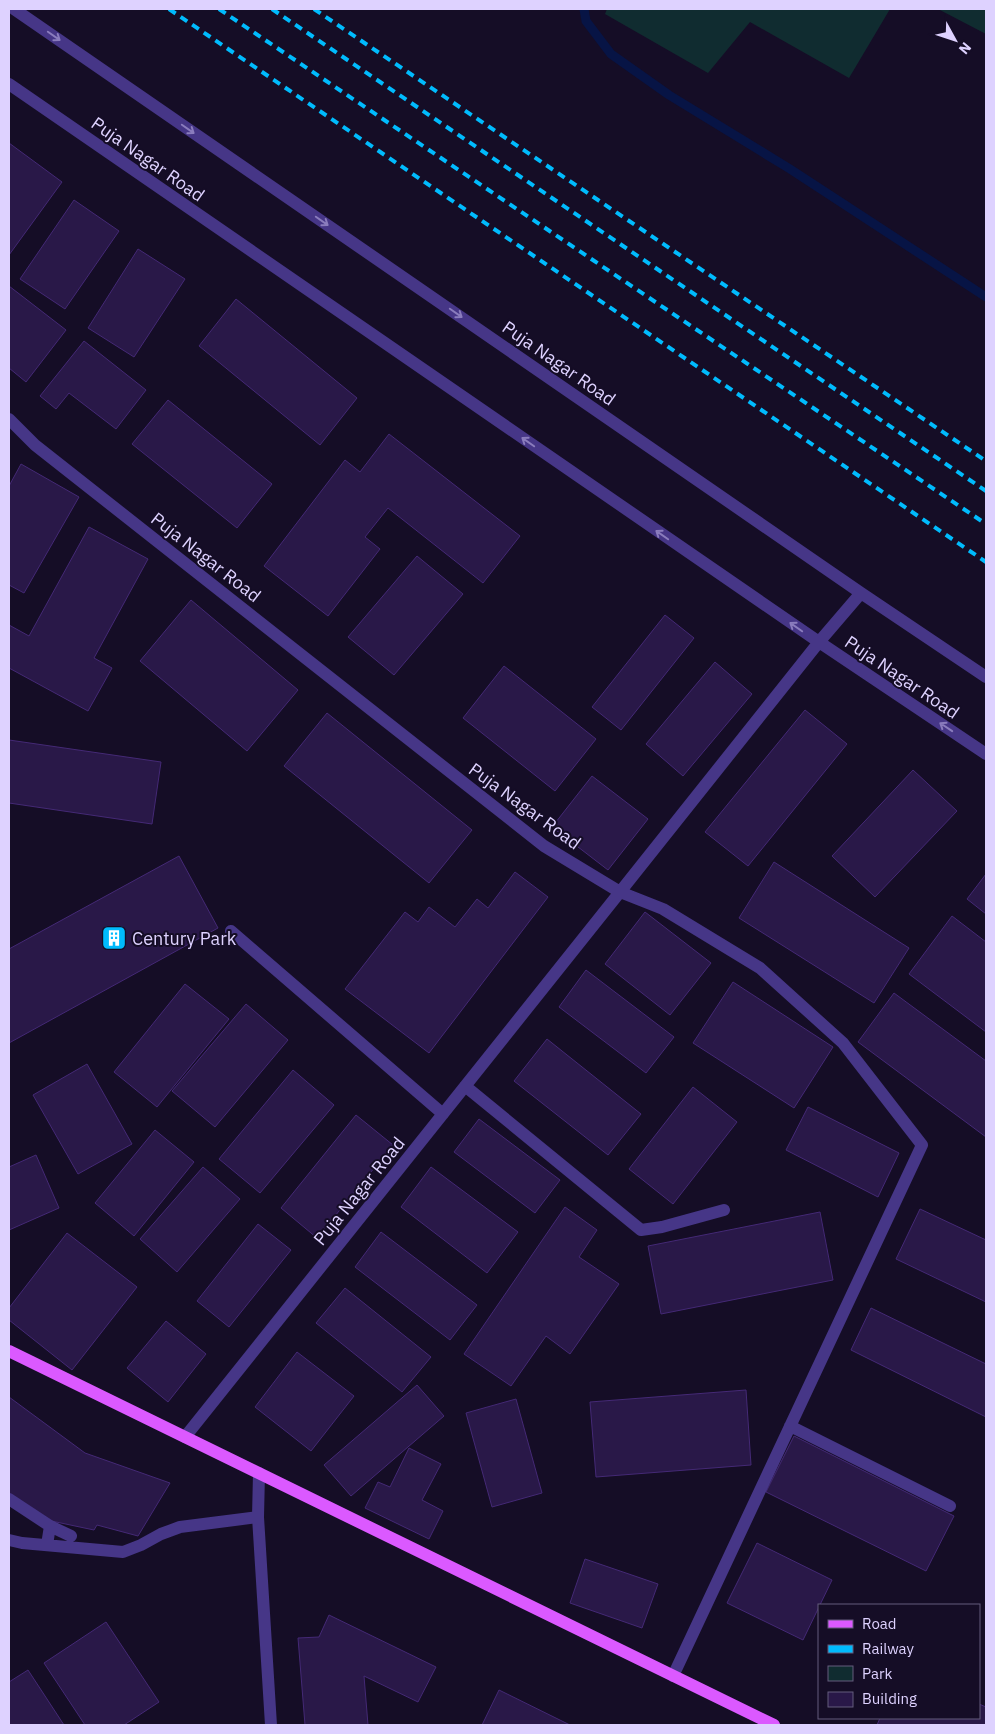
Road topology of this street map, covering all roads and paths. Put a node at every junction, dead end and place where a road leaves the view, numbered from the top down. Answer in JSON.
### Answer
{"nodes":[{"id":1,"x":14,"y":9,"type":"edge"},
{"id":2,"x":9,"y":84,"type":"edge"},
{"id":3,"x":9,"y":419,"type":"edge"},
{"id":4,"x":861,"y":592,"type":"junction"},
{"id":5,"x":819,"y":642,"type":"junction"},
{"id":6,"x":986,"y":677,"type":"edge"},
{"id":7,"x":986,"y":754,"type":"edge"},
{"id":8,"x":620,"y":892,"type":"junction"},
{"id":9,"x":231,"y":931,"type":"dead end"},
{"id":10,"x":465,"y":1086,"type":"junction"},
{"id":11,"x":443,"y":1114,"type":"junction"},
{"id":12,"x":724,"y":1210,"type":"dead end"},
{"id":13,"x":9,"y":1351,"type":"edge"},
{"id":14,"x":790,"y":1426,"type":"junction"},
{"id":15,"x":185,"y":1437,"type":"junction"},
{"id":16,"x":259,"y":1474,"type":"junction"},
{"id":17,"x":9,"y":1499,"type":"edge"},
{"id":18,"x":950,"y":1506,"type":"dead end"},
{"id":19,"x":258,"y":1516,"type":"junction"},
{"id":20,"x":50,"y":1526,"type":"junction"},
{"id":21,"x":71,"y":1536,"type":"dead end"},
{"id":22,"x":9,"y":1540,"type":"edge"},
{"id":23,"x":47,"y":1545,"type":"junction"},
{"id":24,"x":673,"y":1676,"type":"junction"},
{"id":25,"x":270,"y":1725,"type":"edge"},
{"id":26,"x":774,"y":1725,"type":"edge"}],
"edges":[{"from":1,"to":4,"type":"street","name":"Puja Nagar Road","one_way":true},
{"from":5,"to":2,"type":"street","name":"Puja Nagar Road","one_way":true},
{"from":3,"to":8,"type":"street","name":"Puja Nagar Road"},
{"from":4,"to":5,"type":"street"},
{"from":4,"to":6,"type":"street","name":"Puja Nagar Road"},
{"from":7,"to":5,"type":"street","name":"Puja Nagar Road","one_way":true},
{"from":5,"to":8,"type":"street"},
{"from":8,"to":10,"type":"street","name":"Puja Nagar Road"},
{"from":8,"to":14,"type":"street"},
{"from":9,"to":11,"type":"street"},
{"from":10,"to":11,"type":"street","name":"Puja Nagar Road"},
{"from":10,"to":12,"type":"street"},
{"from":11,"to":15,"type":"street","name":"Puja Nagar Road"},
{"from":13,"to":15,"type":"main road"},
{"from":14,"to":18,"type":"street"},
{"from":14,"to":24,"type":"street"},
{"from":15,"to":16,"type":"main road"},
{"from":16,"to":19,"type":"street"},
{"from":16,"to":24,"type":"main road"},
{"from":17,"to":20,"type":"street"},
{"from":19,"to":23,"type":"street"},
{"from":19,"to":25,"type":"street"},
{"from":20,"to":21,"type":"street"},
{"from":20,"to":23,"type":"street"},
{"from":22,"to":23,"type":"street"},
{"from":24,"to":26,"type":"main road"}]}
